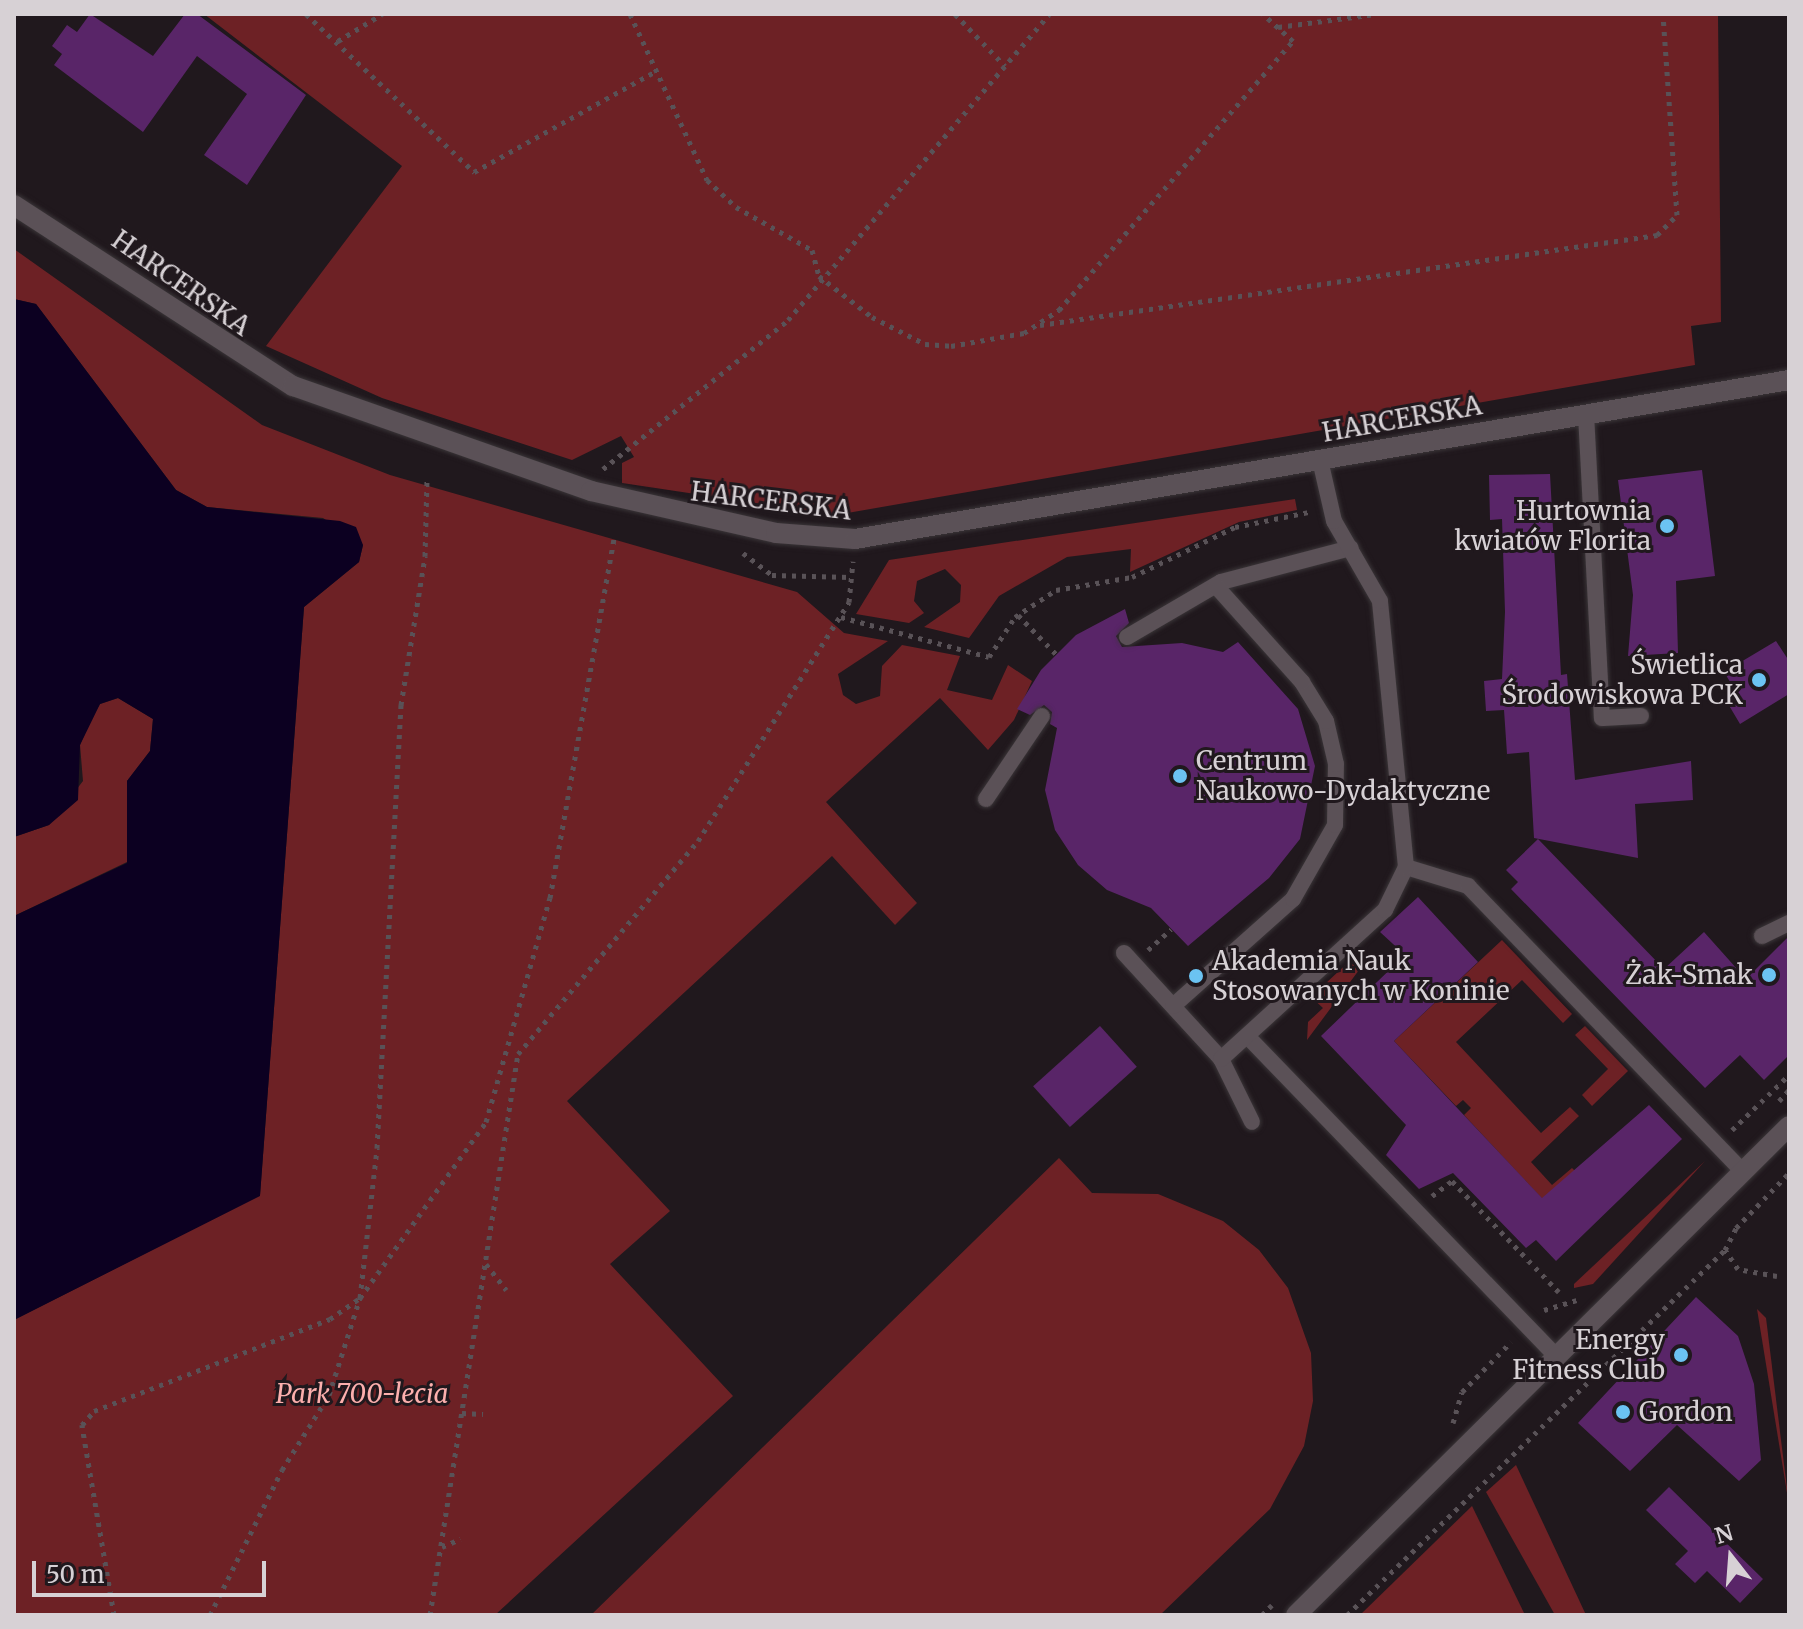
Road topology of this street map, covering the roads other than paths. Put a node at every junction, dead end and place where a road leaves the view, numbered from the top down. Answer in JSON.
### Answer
{"nodes":[{"id":1,"x":14,"y":205,"type":"edge"},
{"id":2,"x":1789,"y":380,"type":"edge"},
{"id":3,"x":1586,"y":414,"type":"junction"},
{"id":4,"x":1320,"y":460,"type":"junction"},
{"id":5,"x":1351,"y":548,"type":"junction"},
{"id":6,"x":1216,"y":586,"type":"junction"},
{"id":7,"x":1127,"y":637,"type":"dead end"},
{"id":8,"x":1042,"y":716,"type":"dead end"},
{"id":9,"x":1641,"y":716,"type":"dead end"},
{"id":10,"x":986,"y":799,"type":"dead end"},
{"id":11,"x":1406,"y":867,"type":"junction"},
{"id":12,"x":1789,"y":923,"type":"edge"},
{"id":13,"x":1762,"y":936,"type":"dead end"},
{"id":14,"x":1124,"y":953,"type":"dead end"},
{"id":15,"x":1173,"y":1006,"type":"junction"},
{"id":16,"x":1248,"y":1037,"type":"junction"},
{"id":17,"x":1221,"y":1059,"type":"junction"},
{"id":18,"x":1252,"y":1122,"type":"dead end"},
{"id":19,"x":1789,"y":1126,"type":"edge"},
{"id":20,"x":1744,"y":1173,"type":"junction"},
{"id":21,"x":1558,"y":1358,"type":"junction"},
{"id":22,"x":1296,"y":1615,"type":"edge"}],
"edges":[{"from":1,"to":4,"type":"street","name":"HARCERSKA"},
{"from":2,"to":3,"type":"street","name":"HARCERSKA"},
{"from":3,"to":4,"type":"street","name":"HARCERSKA"},
{"from":3,"to":9,"type":"lane"},
{"from":4,"to":5,"type":"lane"},
{"from":5,"to":6,"type":"lane"},
{"from":5,"to":11,"type":"lane"},
{"from":6,"to":7,"type":"lane"},
{"from":6,"to":15,"type":"lane"},
{"from":8,"to":10,"type":"lane"},
{"from":11,"to":16,"type":"lane"},
{"from":11,"to":20,"type":"lane"},
{"from":12,"to":13,"type":"lane"},
{"from":14,"to":15,"type":"lane"},
{"from":15,"to":17,"type":"lane"},
{"from":16,"to":17,"type":"lane"},
{"from":16,"to":21,"type":"lane"},
{"from":17,"to":18,"type":"lane"},
{"from":19,"to":20,"type":"street"},
{"from":20,"to":21,"type":"street"},
{"from":21,"to":22,"type":"street"}]}
